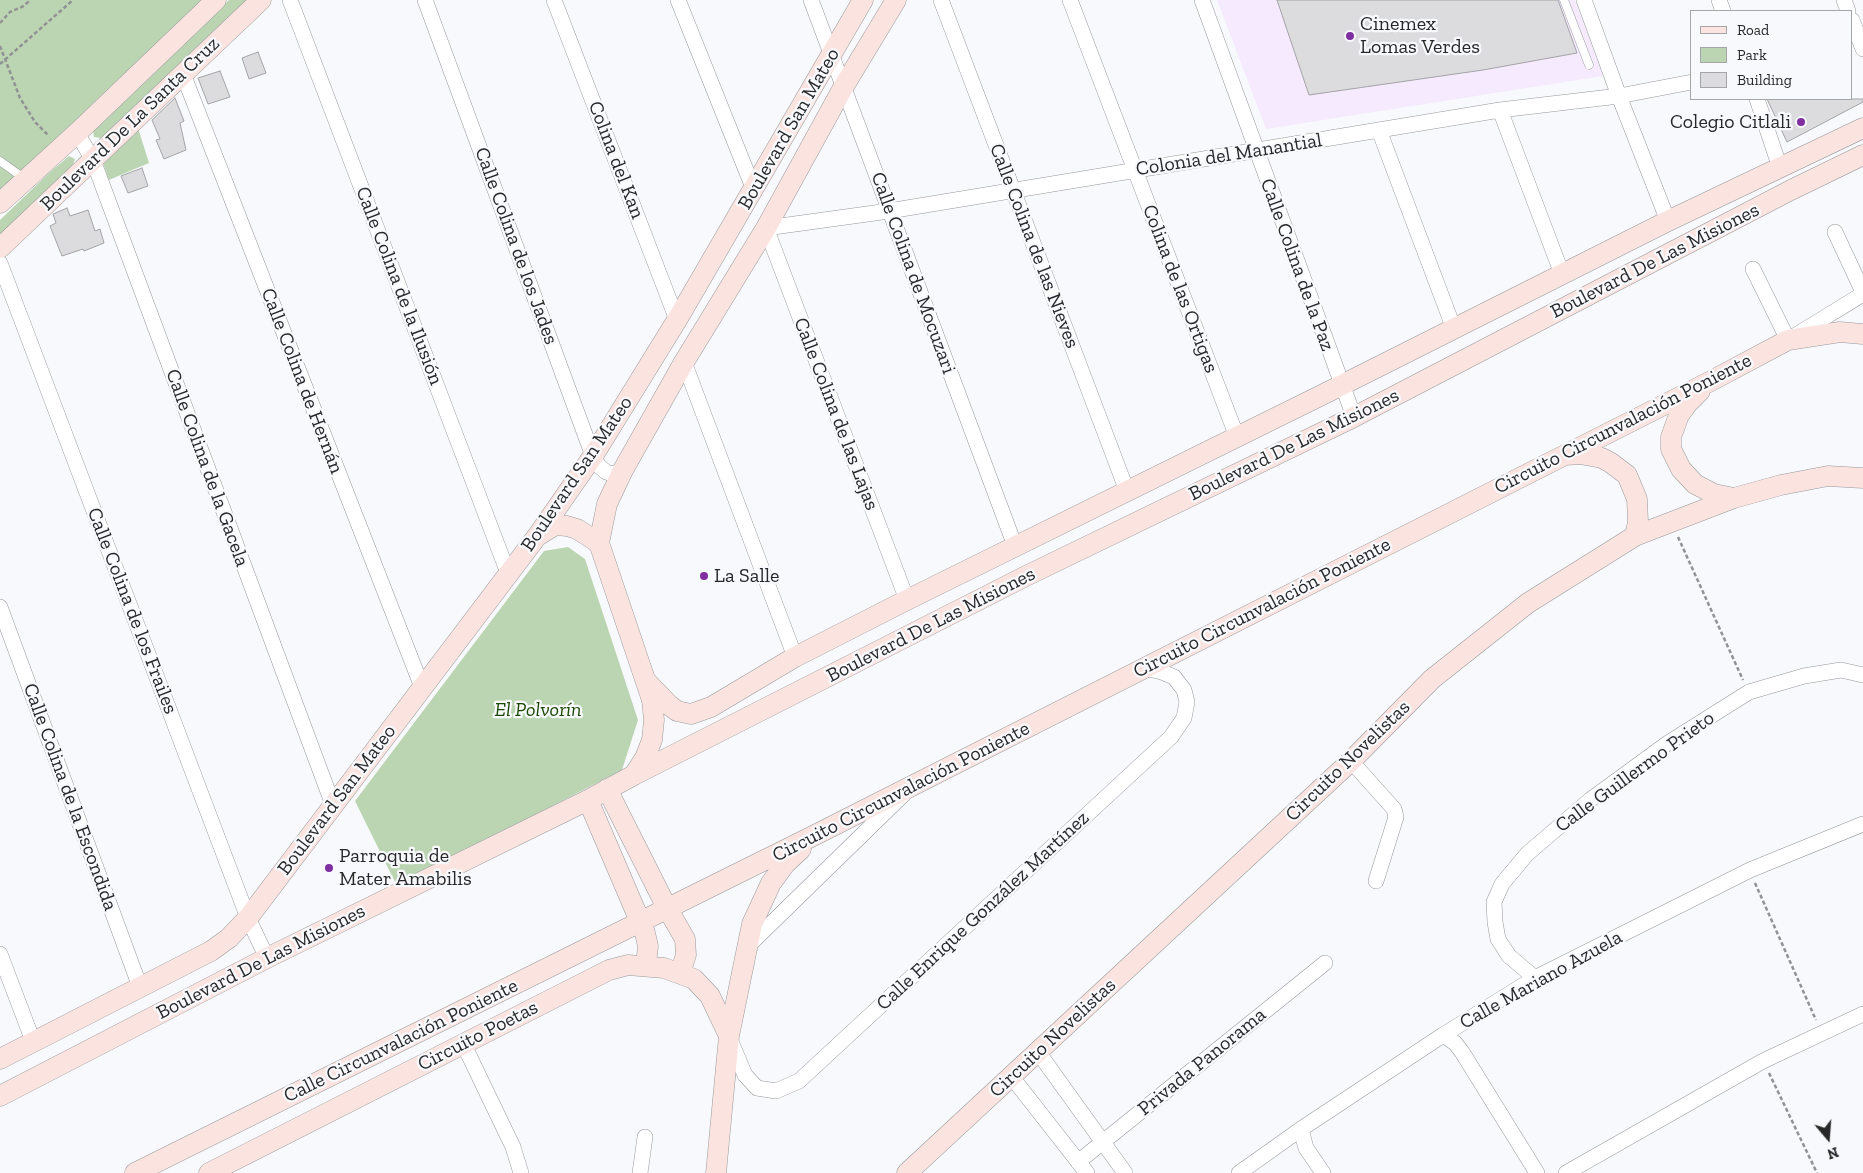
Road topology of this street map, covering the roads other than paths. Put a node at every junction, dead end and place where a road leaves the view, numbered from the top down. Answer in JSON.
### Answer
{"nodes":[{"id":1,"x":216,"y":0,"type":"edge"},
{"id":2,"x":261,"y":0,"type":"edge"},
{"id":3,"x":290,"y":0,"type":"edge"},
{"id":4,"x":425,"y":0,"type":"edge"},
{"id":5,"x":554,"y":0,"type":"edge"},
{"id":6,"x":678,"y":0,"type":"edge"},
{"id":7,"x":811,"y":0,"type":"edge"},
{"id":8,"x":862,"y":0,"type":"edge"},
{"id":9,"x":896,"y":0,"type":"edge"},
{"id":10,"x":941,"y":0,"type":"edge"},
{"id":11,"x":1070,"y":0,"type":"edge"},
{"id":12,"x":1202,"y":0,"type":"edge"},
{"id":13,"x":1564,"y":0,"type":"edge"},
{"id":14,"x":1584,"y":0,"type":"edge"},
{"id":15,"x":1853,"y":23,"type":"edge"},
{"id":16,"x":1863,"y":49,"type":"edge"},
{"id":17,"x":832,"y":54,"type":"junction"},
{"id":18,"x":1589,"y":65,"type":"dead end"},
{"id":19,"x":183,"y":74,"type":"junction"},
{"id":20,"x":1690,"y":82,"type":"edge"},
{"id":21,"x":844,"y":86,"type":"junction"},
{"id":22,"x":1619,"y":96,"type":"junction"},
{"id":23,"x":1756,"y":100,"type":"edge"},
{"id":24,"x":1500,"y":110,"type":"junction"},
{"id":25,"x":1863,"y":128,"type":"edge"},
{"id":26,"x":1379,"y":130,"type":"junction"},
{"id":27,"x":77,"y":133,"type":"junction"},
{"id":28,"x":1256,"y":152,"type":"junction"},
{"id":29,"x":1863,"y":155,"type":"edge"},
{"id":30,"x":93,"y":160,"type":"junction"},
{"id":31,"x":0,"y":161,"type":"edge"},
{"id":32,"x":1780,"y":168,"type":"junction"},
{"id":33,"x":1135,"y":170,"type":"junction"},
{"id":34,"x":25,"y":180,"type":"junction"},
{"id":35,"x":754,"y":190,"type":"junction"},
{"id":36,"x":1013,"y":190,"type":"junction"},
{"id":37,"x":0,"y":203,"type":"edge"},
{"id":38,"x":889,"y":211,"type":"junction"},
{"id":39,"x":1668,"y":221,"type":"junction"},
{"id":40,"x":766,"y":228,"type":"junction"},
{"id":41,"x":1835,"y":232,"type":"dead end"},
{"id":42,"x":0,"y":248,"type":"edge"},
{"id":43,"x":0,"y":263,"type":"edge"},
{"id":44,"x":1753,"y":269,"type":"dead end"},
{"id":45,"x":1562,"y":274,"type":"junction"},
{"id":46,"x":1863,"y":293,"type":"edge"},
{"id":47,"x":677,"y":320,"type":"junction"},
{"id":48,"x":1454,"y":329,"type":"junction"},
{"id":49,"x":1863,"y":334,"type":"edge"},
{"id":50,"x":1788,"y":340,"type":"junction"},
{"id":51,"x":684,"y":362,"type":"junction"},
{"id":52,"x":1711,"y":381,"type":"junction"},
{"id":53,"x":1342,"y":385,"type":"junction"},
{"id":54,"x":1354,"y":417,"type":"junction"},
{"id":55,"x":1237,"y":437,"type":"junction"},
{"id":56,"x":593,"y":456,"type":"junction"},
{"id":57,"x":1558,"y":457,"type":"junction"},
{"id":58,"x":623,"y":470,"type":"junction"},
{"id":59,"x":1863,"y":478,"type":"edge"},
{"id":60,"x":1127,"y":491,"type":"junction"},
{"id":61,"x":1734,"y":498,"type":"junction"},
{"id":62,"x":538,"y":535,"type":"junction"},
{"id":63,"x":1635,"y":536,"type":"junction"},
{"id":64,"x":600,"y":543,"type":"junction"},
{"id":65,"x":1015,"y":546,"type":"junction"},
{"id":66,"x":508,"y":573,"type":"junction"},
{"id":67,"x":907,"y":600,"type":"junction"},
{"id":68,"x":0,"y":607,"type":"edge"},
{"id":69,"x":796,"y":657,"type":"junction"},
{"id":70,"x":1144,"y":668,"type":"junction"},
{"id":71,"x":1863,"y":675,"type":"edge"},
{"id":72,"x":646,"y":681,"type":"junction"},
{"id":73,"x":422,"y":687,"type":"junction"},
{"id":74,"x":1351,"y":762,"type":"junction"},
{"id":75,"x":634,"y":775,"type":"junction"},
{"id":76,"x":912,"y":786,"type":"junction"},
{"id":77,"x":607,"y":789,"type":"junction"},
{"id":78,"x":588,"y":800,"type":"junction"},
{"id":79,"x":332,"y":805,"type":"junction"},
{"id":80,"x":1863,"y":824,"type":"edge"},
{"id":81,"x":815,"y":835,"type":"junction"},
{"id":82,"x":1376,"y":881,"type":"dead end"},
{"id":83,"x":667,"y":908,"type":"junction"},
{"id":84,"x":248,"y":918,"type":"junction"},
{"id":85,"x":641,"y":922,"type":"junction"},
{"id":86,"x":747,"y":947,"type":"junction"},
{"id":87,"x":0,"y":954,"type":"edge"},
{"id":88,"x":267,"y":958,"type":"junction"},
{"id":89,"x":1325,"y":963,"type":"dead end"},
{"id":90,"x":646,"y":965,"type":"junction"},
{"id":91,"x":680,"y":973,"type":"junction"},
{"id":92,"x":1535,"y":978,"type":"junction"},
{"id":93,"x":140,"y":987,"type":"junction"},
{"id":94,"x":1863,"y":1014,"type":"edge"},
{"id":95,"x":1443,"y":1035,"type":"junction"},
{"id":96,"x":729,"y":1036,"type":"junction"},
{"id":97,"x":33,"y":1041,"type":"junction"},
{"id":98,"x":463,"y":1043,"type":"junction"},
{"id":99,"x":1038,"y":1052,"type":"junction"},
{"id":100,"x":0,"y":1058,"type":"edge"},
{"id":101,"x":1011,"y":1076,"type":"junction"},
{"id":102,"x":0,"y":1096,"type":"edge"},
{"id":103,"x":1301,"y":1128,"type":"junction"},
{"id":104,"x":645,"y":1136,"type":"dead end"},
{"id":105,"x":1103,"y":1142,"type":"junction"},
{"id":106,"x":1083,"y":1167,"type":"edge"},
{"id":107,"x":135,"y":1173,"type":"edge"},
{"id":108,"x":209,"y":1173,"type":"edge"},
{"id":109,"x":521,"y":1173,"type":"edge"},
{"id":110,"x":640,"y":1173,"type":"edge"},
{"id":111,"x":716,"y":1173,"type":"edge"},
{"id":112,"x":907,"y":1173,"type":"edge"},
{"id":113,"x":1125,"y":1173,"type":"edge"},
{"id":114,"x":1239,"y":1173,"type":"edge"},
{"id":115,"x":1323,"y":1173,"type":"edge"},
{"id":116,"x":1537,"y":1173,"type":"edge"},
{"id":117,"x":1566,"y":1173,"type":"edge"}],
"edges":[{"from":1,"to":27,"type":"main road","name":"Boulevard De La Santa Cruz"},
{"from":2,"to":19,"type":"main road","name":"Boulevard De La Santa Cruz"},
{"from":3,"to":66,"type":"street","name":"Calle Colina de la Ilusión"},
{"from":4,"to":56,"type":"street","name":"Calle Colina de los Jades"},
{"from":5,"to":47,"type":"street","name":"Colina del Kan"},
{"from":6,"to":35,"type":"street"},
{"from":7,"to":17,"type":"street","name":"Calle Colina de Mocuzari"},
{"from":8,"to":17,"type":"main road","name":"Boulevard San Mateo"},
{"from":9,"to":21,"type":"main road","name":"Boulevard San Mateo"},
{"from":10,"to":36,"type":"street","name":"Calle Colina de las Nieves"},
{"from":11,"to":33,"type":"street","name":"Colina de las Ortigas"},
{"from":12,"to":28,"type":"street","name":"Calle Colina de la Paz"},
{"from":13,"to":18,"type":"lane"},
{"from":14,"to":22,"type":"street"},
{"from":15,"to":16,"type":"street"},
{"from":17,"to":21,"type":"street","name":"Calle Colina de Mocuzari"},
{"from":17,"to":35,"type":"main road","name":"Boulevard San Mateo"},
{"from":19,"to":30,"type":"main road","name":"Boulevard De La Santa Cruz"},
{"from":19,"to":73,"type":"street","name":"Calle Colina de Hernán"},
{"from":20,"to":22,"type":"street","name":"Colonia del Manantial"},
{"from":21,"to":38,"type":"street","name":"Calle Colina de Mocuzari"},
{"from":21,"to":40,"type":"main road","name":"Boulevard San Mateo"},
{"from":22,"to":24,"type":"street","name":"Colonia del Manantial"},
{"from":22,"to":39,"type":"street"},
{"from":23,"to":32,"type":"street"},
{"from":24,"to":26,"type":"street","name":"Colonia del Manantial"},
{"from":24,"to":45,"type":"street"},
{"from":25,"to":32,"type":"main road","name":"Boulevard De Las Misiones"},
{"from":26,"to":28,"type":"street","name":"Colonia del Manantial"},
{"from":26,"to":48,"type":"street"},
{"from":27,"to":30,"type":"street","name":"Calle Colina de la Gacela"},
{"from":27,"to":34,"type":"main road","name":"Boulevard De La Santa Cruz"},
{"from":28,"to":33,"type":"street","name":"Colonia del Manantial"},
{"from":28,"to":53,"type":"street","name":"Calle Colina de la Paz"},
{"from":29,"to":54,"type":"main road","name":"Boulevard De Las Misiones"},
{"from":30,"to":42,"type":"main road","name":"Boulevard De La Santa Cruz"},
{"from":30,"to":79,"type":"street","name":"Calle Colina de la Gacela"},
{"from":31,"to":34,"type":"lane"},
{"from":32,"to":39,"type":"main road","name":"Boulevard De Las Misiones"},
{"from":33,"to":36,"type":"street","name":"Colonia del Manantial"},
{"from":33,"to":55,"type":"street","name":"Colina de las Ortigas"},
{"from":34,"to":37,"type":"main road","name":"Boulevard De La Santa Cruz"},
{"from":35,"to":47,"type":"main road","name":"Boulevard San Mateo"},
{"from":36,"to":38,"type":"street","name":"Colonia del Manantial"},
{"from":36,"to":60,"type":"street","name":"Calle Colina de las Nieves"},
{"from":38,"to":40,"type":"street","name":"Colonia del Manantial"},
{"from":38,"to":65,"type":"street","name":"Calle Colina de Mocuzari"},
{"from":39,"to":45,"type":"main road","name":"Boulevard De Las Misiones"},
{"from":40,"to":51,"type":"main road","name":"Boulevard San Mateo"},
{"from":40,"to":67,"type":"street","name":"Calle Colina de las Lajas"},
{"from":41,"to":46,"type":"street"},
{"from":43,"to":84,"type":"street","name":"Calle Colina de los Frailes"},
{"from":44,"to":50,"type":"street"},
{"from":45,"to":48,"type":"main road","name":"Boulevard De Las Misiones"},
{"from":46,"to":50,"type":"street"},
{"from":47,"to":56,"type":"main road","name":"Boulevard San Mateo"},
{"from":48,"to":53,"type":"main road","name":"Boulevard De Las Misiones"},
{"from":49,"to":50,"type":"main road","name":"Circuito Circunvalación Poniente"},
{"from":50,"to":52,"type":"main road","name":"Circuito Circunvalación Poniente"},
{"from":51,"to":58,"type":"main road","name":"Boulevard San Mateo"},
{"from":51,"to":69,"type":"street"},
{"from":52,"to":57,"type":"main road","name":"Circuito Circunvalación Poniente"},
{"from":52,"to":61,"type":"main road"},
{"from":53,"to":54,"type":"street","name":"Calle Colina de la Paz"},
{"from":53,"to":55,"type":"main road","name":"Boulevard De Las Misiones"},
{"from":54,"to":75,"type":"main road","name":"Boulevard De Las Misiones"},
{"from":55,"to":60,"type":"main road","name":"Boulevard De Las Misiones"},
{"from":56,"to":58,"type":"street","name":"Calle Colina de los Jades"},
{"from":56,"to":62,"type":"main road","name":"Boulevard San Mateo"},
{"from":57,"to":63,"type":"main road"},
{"from":57,"to":70,"type":"main road","name":"Circuito Circunvalación Poniente"},
{"from":58,"to":64,"type":"main road","name":"Boulevard San Mateo"},
{"from":59,"to":61,"type":"main road","name":"Circuito Novelistas"},
{"from":60,"to":65,"type":"main road","name":"Boulevard De Las Misiones"},
{"from":61,"to":63,"type":"main road","name":"Circuito Novelistas"},
{"from":62,"to":64,"type":"main road"},
{"from":62,"to":66,"type":"main road","name":"Boulevard San Mateo"},
{"from":63,"to":74,"type":"main road","name":"Circuito Novelistas"},
{"from":64,"to":72,"type":"main road"},
{"from":65,"to":67,"type":"main road","name":"Boulevard De Las Misiones"},
{"from":66,"to":73,"type":"main road","name":"Boulevard San Mateo"},
{"from":67,"to":69,"type":"main road","name":"Boulevard De Las Misiones"},
{"from":68,"to":93,"type":"street","name":"Calle Colina de la Escondida"},
{"from":69,"to":72,"type":"main road","name":"Boulevard De Las Misiones"},
{"from":70,"to":76,"type":"main road","name":"Circuito Circunvalación Poniente"},
{"from":70,"to":96,"type":"street","name":"Calle Enrique González Martínez"},
{"from":71,"to":92,"type":"street","name":"Calle Guillermo Prieto"},
{"from":72,"to":75,"type":"main road"},
{"from":73,"to":79,"type":"main road","name":"Boulevard San Mateo"},
{"from":74,"to":82,"type":"street"},
{"from":74,"to":99,"type":"main road","name":"Circuito Novelistas"},
{"from":75,"to":77,"type":"main road","name":"Boulevard De Las Misiones"},
{"from":76,"to":81,"type":"main road","name":"Circuito Circunvalación Poniente"},
{"from":76,"to":86,"type":"street"},
{"from":77,"to":78,"type":"main road","name":"Boulevard De Las Misiones"},
{"from":77,"to":83,"type":"main road"},
{"from":78,"to":85,"type":"main road"},
{"from":78,"to":88,"type":"main road","name":"Boulevard De Las Misiones"},
{"from":79,"to":84,"type":"main road","name":"Boulevard San Mateo"},
{"from":80,"to":92,"type":"street","name":"Calle Mariano Azuela"},
{"from":81,"to":83,"type":"main road","name":"Circuito Circunvalación Poniente"},
{"from":81,"to":86,"type":"main road"},
{"from":83,"to":85,"type":"main road","name":"Calle Circunvalación Poniente"},
{"from":83,"to":91,"type":"main road"},
{"from":84,"to":88,"type":"street","name":"Calle Colina de los Frailes"},
{"from":84,"to":93,"type":"main road","name":"Boulevard De Las Misiones"},
{"from":85,"to":90,"type":"main road"},
{"from":85,"to":107,"type":"main road","name":"Calle Circunvalación Poniente"},
{"from":86,"to":96,"type":"main road"},
{"from":87,"to":97,"type":"street"},
{"from":88,"to":102,"type":"main road","name":"Boulevard De Las Misiones"},
{"from":89,"to":105,"type":"street","name":"Privada Panorama"},
{"from":90,"to":91,"type":"main road","name":"Circuito Poetas"},
{"from":90,"to":98,"type":"main road","name":"Circuito Poetas"},
{"from":91,"to":96,"type":"main road","name":"Circuito Poetas"},
{"from":92,"to":95,"type":"street","name":"Calle Mariano Azuela"},
{"from":93,"to":97,"type":"main road","name":"Boulevard De Las Misiones"},
{"from":94,"to":117,"type":"street"},
{"from":95,"to":103,"type":"street","name":"Calle Mariano Azuela"},
{"from":95,"to":116,"type":"street"},
{"from":96,"to":111,"type":"main road"},
{"from":97,"to":100,"type":"main road","name":"Boulevard De Las Misiones"},
{"from":98,"to":108,"type":"main road","name":"Circuito Poetas"},
{"from":98,"to":109,"type":"street"},
{"from":99,"to":101,"type":"main road","name":"Circuito Novelistas"},
{"from":99,"to":105,"type":"street"},
{"from":101,"to":106,"type":"street"},
{"from":101,"to":112,"type":"main road","name":"Circuito Novelistas"},
{"from":103,"to":114,"type":"street","name":"Calle Mariano Azuela"},
{"from":103,"to":115,"type":"street"},
{"from":104,"to":110,"type":"street"},
{"from":105,"to":106,"type":"street","name":"Privada Panorama"},
{"from":105,"to":113,"type":"street"}]}
